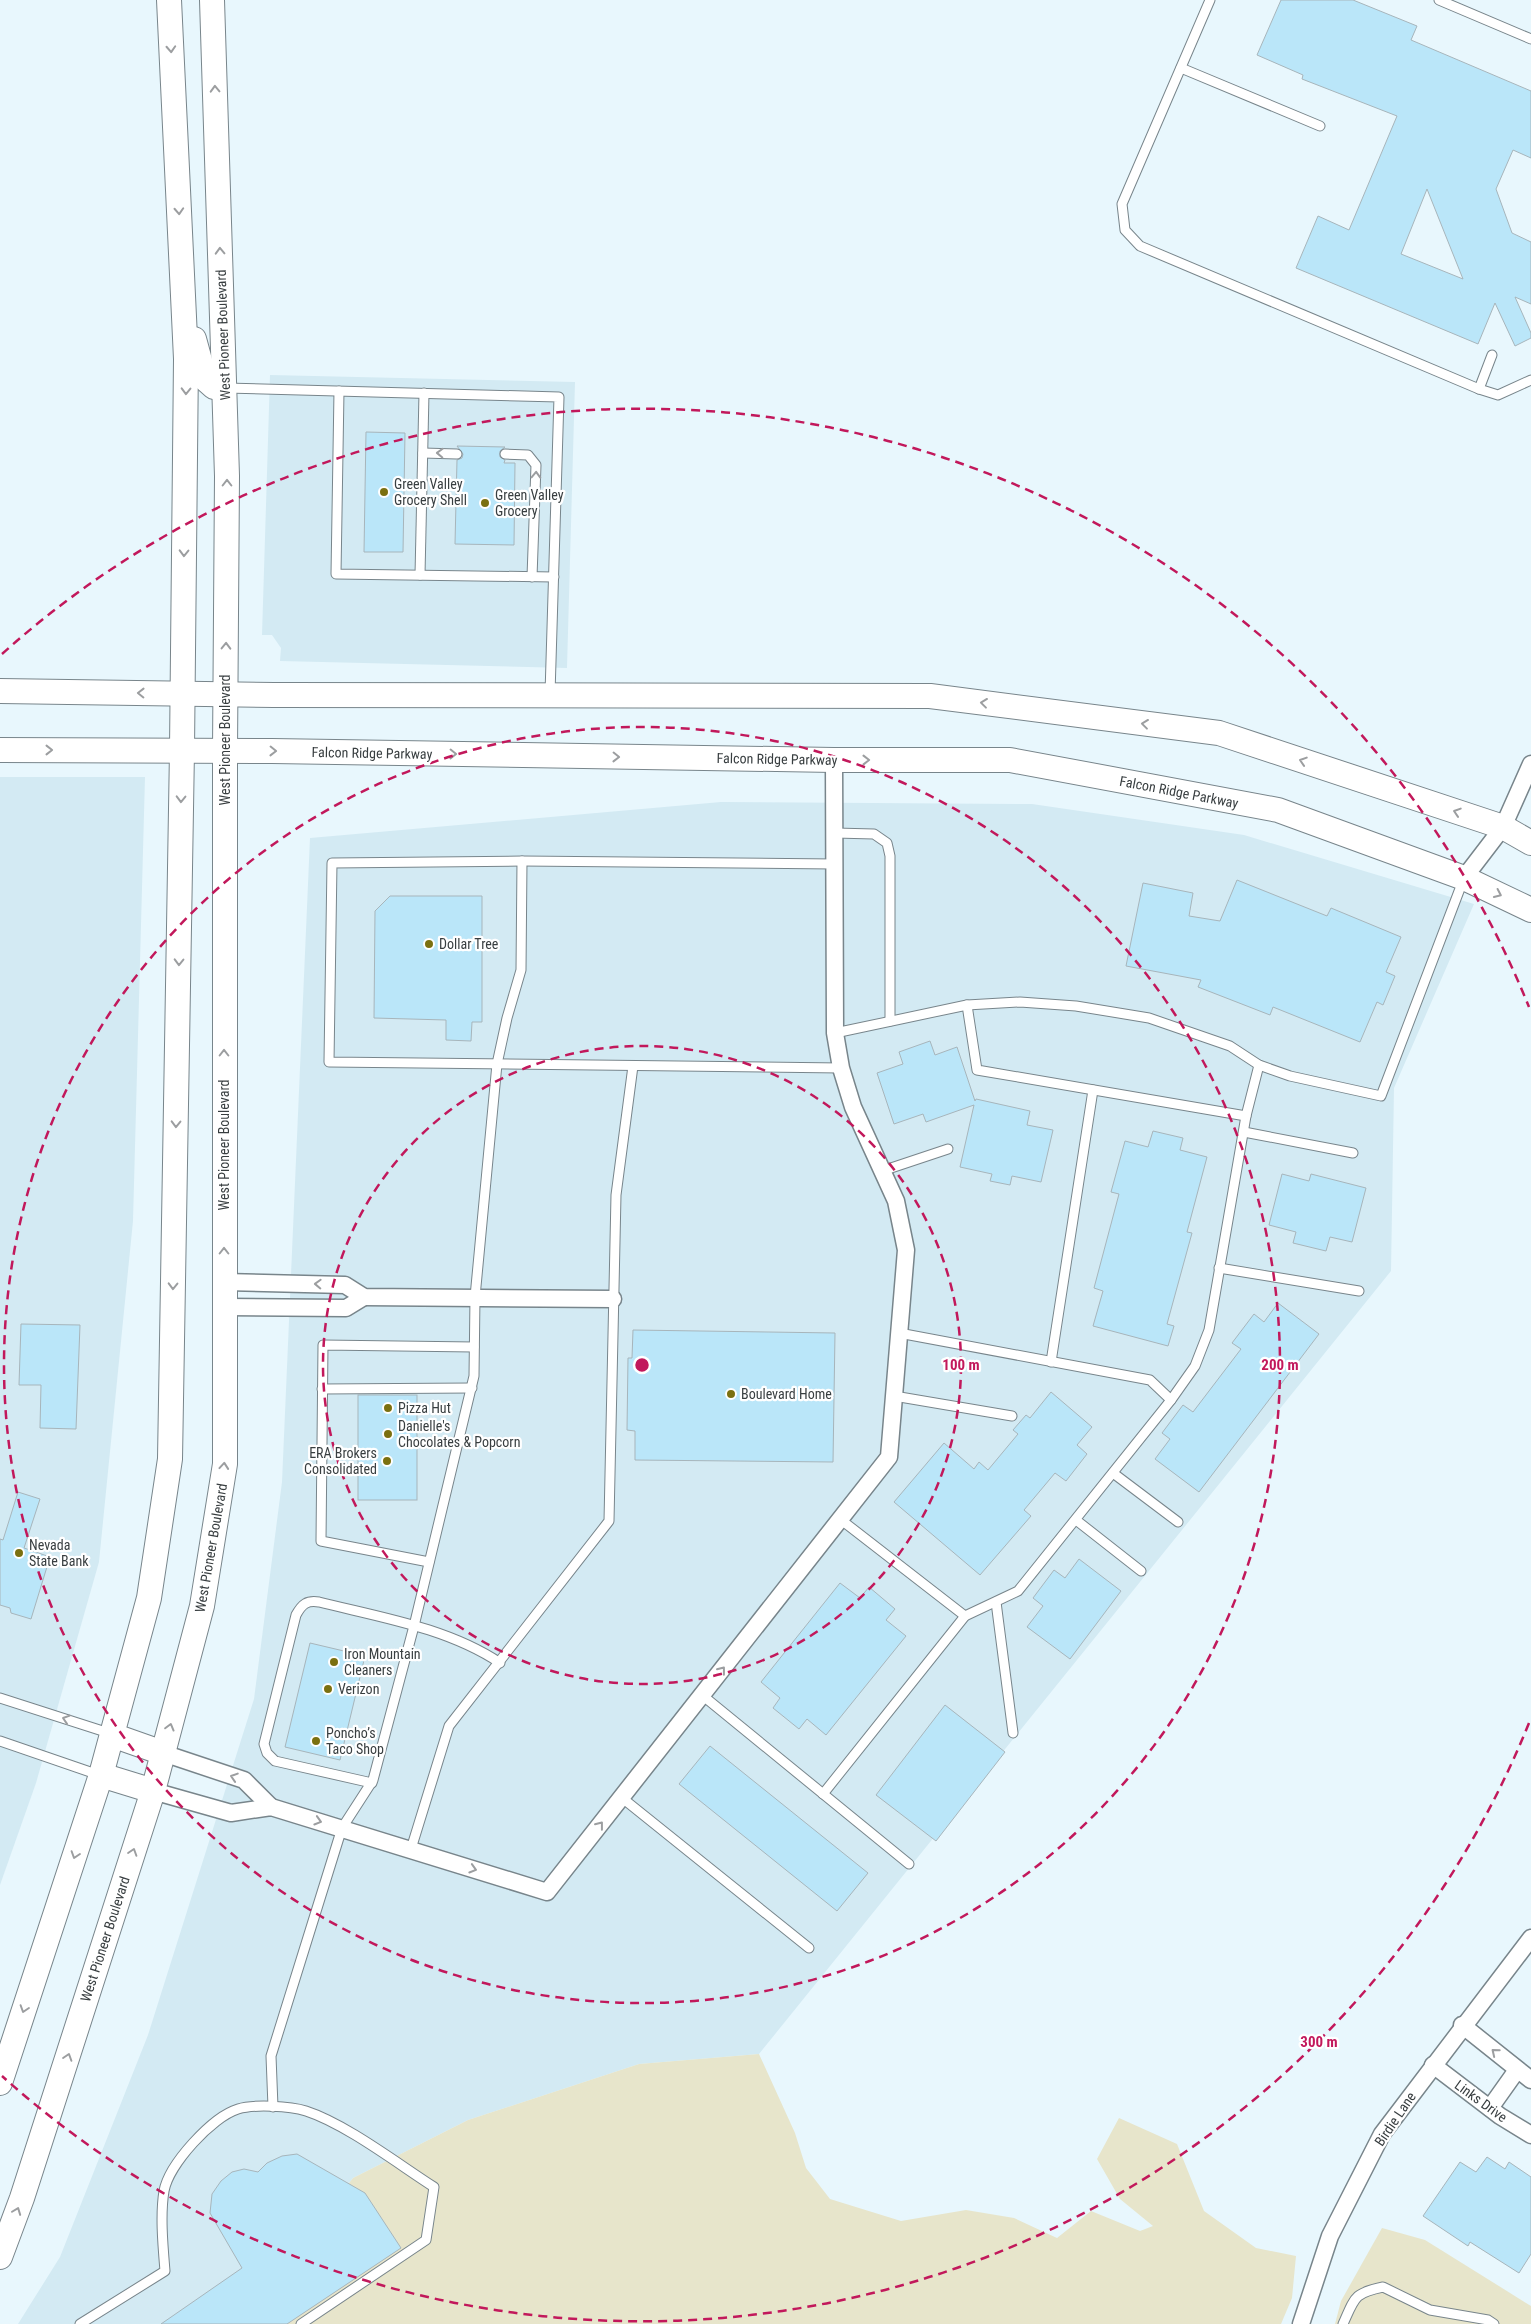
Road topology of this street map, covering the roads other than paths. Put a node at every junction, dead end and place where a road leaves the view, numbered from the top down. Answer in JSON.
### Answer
{"nodes":[{"id":1,"x":169,"y":0,"type":"edge"},
{"id":2,"x":212,"y":0,"type":"edge"},
{"id":3,"x":1210,"y":0,"type":"edge"},
{"id":4,"x":1439,"y":0,"type":"edge"},
{"id":5,"x":1531,"y":39,"type":"edge"},
{"id":6,"x":1181,"y":68,"type":"junction"},
{"id":7,"x":1320,"y":126,"type":"dead end"},
{"id":8,"x":184,"y":301,"type":"junction"},
{"id":9,"x":1492,"y":355,"type":"dead end"},
{"id":10,"x":1531,"y":380,"type":"edge"},
{"id":11,"x":224,"y":388,"type":"junction"},
{"id":12,"x":1479,"y":389,"type":"junction"},
{"id":13,"x":339,"y":391,"type":"junction"},
{"id":14,"x":424,"y":394,"type":"junction"},
{"id":15,"x":423,"y":452,"type":"junction"},
{"id":16,"x":457,"y":454,"type":"dead end"},
{"id":17,"x":505,"y":454,"type":"dead end"},
{"id":18,"x":420,"y":575,"type":"junction"},
{"id":19,"x":532,"y":576,"type":"junction"},
{"id":20,"x":554,"y":577,"type":"junction"},
{"id":21,"x":0,"y":692,"type":"edge"},
{"id":22,"x":182,"y":694,"type":"junction"},
{"id":23,"x":225,"y":695,"type":"junction"},
{"id":24,"x":550,"y":696,"type":"junction"},
{"id":25,"x":0,"y":750,"type":"edge"},
{"id":26,"x":182,"y":750,"type":"junction"},
{"id":27,"x":224,"y":750,"type":"junction"},
{"id":28,"x":834,"y":760,"type":"junction"},
{"id":29,"x":1531,"y":764,"type":"edge"},
{"id":30,"x":1503,"y":828,"type":"junction"},
{"id":31,"x":835,"y":833,"type":"junction"},
{"id":32,"x":1531,"y":843,"type":"edge"},
{"id":33,"x":522,"y":861,"type":"junction"},
{"id":34,"x":835,"y":864,"type":"junction"},
{"id":35,"x":1464,"y":878,"type":"junction"},
{"id":36,"x":1531,"y":910,"type":"edge"},
{"id":37,"x":966,"y":1005,"type":"junction"},
{"id":38,"x":890,"y":1021,"type":"junction"},
{"id":39,"x":835,"y":1033,"type":"junction"},
{"id":40,"x":497,"y":1064,"type":"junction"},
{"id":41,"x":1259,"y":1065,"type":"junction"},
{"id":42,"x":633,"y":1066,"type":"junction"},
{"id":43,"x":841,"y":1068,"type":"junction"},
{"id":44,"x":1093,"y":1090,"type":"junction"},
{"id":45,"x":1246,"y":1116,"type":"junction"},
{"id":46,"x":1244,"y":1132,"type":"junction"},
{"id":47,"x":948,"y":1149,"type":"dead end"},
{"id":48,"x":1353,"y":1153,"type":"dead end"},
{"id":49,"x":882,"y":1170,"type":"junction"},
{"id":50,"x":1220,"y":1268,"type":"junction"},
{"id":51,"x":224,"y":1282,"type":"junction"},
{"id":52,"x":1359,"y":1291,"type":"dead end"},
{"id":53,"x":364,"y":1296,"type":"junction"},
{"id":54,"x":475,"y":1297,"type":"junction"},
{"id":55,"x":613,"y":1299,"type":"junction"},
{"id":56,"x":225,"y":1307,"type":"junction"},
{"id":57,"x":899,"y":1333,"type":"junction"},
{"id":58,"x":474,"y":1347,"type":"junction"},
{"id":59,"x":1051,"y":1362,"type":"junction"},
{"id":60,"x":322,"y":1388,"type":"junction"},
{"id":61,"x":472,"y":1388,"type":"junction"},
{"id":62,"x":894,"y":1396,"type":"junction"},
{"id":63,"x":1172,"y":1400,"type":"junction"},
{"id":64,"x":1012,"y":1416,"type":"dead end"},
{"id":65,"x":1113,"y":1473,"type":"junction"},
{"id":66,"x":840,"y":1520,"type":"junction"},
{"id":67,"x":1076,"y":1520,"type":"junction"},
{"id":68,"x":1178,"y":1522,"type":"dead end"},
{"id":69,"x":429,"y":1562,"type":"junction"},
{"id":70,"x":1141,"y":1571,"type":"dead end"},
{"id":71,"x":996,"y":1602,"type":"junction"},
{"id":72,"x":965,"y":1616,"type":"junction"},
{"id":73,"x":414,"y":1626,"type":"junction"},
{"id":74,"x":500,"y":1663,"type":"junction"},
{"id":75,"x":702,"y":1694,"type":"junction"},
{"id":76,"x":0,"y":1698,"type":"edge"},
{"id":77,"x":1013,"y":1733,"type":"dead end"},
{"id":78,"x":112,"y":1734,"type":"junction"},
{"id":79,"x":0,"y":1742,"type":"edge"},
{"id":80,"x":163,"y":1753,"type":"junction"},
{"id":81,"x":101,"y":1776,"type":"junction"},
{"id":82,"x":372,"y":1783,"type":"junction"},
{"id":83,"x":153,"y":1791,"type":"junction"},
{"id":84,"x":823,"y":1794,"type":"junction"},
{"id":85,"x":621,"y":1798,"type":"junction"},
{"id":86,"x":272,"y":1807,"type":"junction"},
{"id":87,"x":342,"y":1828,"type":"junction"},
{"id":88,"x":411,"y":1850,"type":"junction"},
{"id":89,"x":909,"y":1864,"type":"dead end"},
{"id":90,"x":1531,"y":1938,"type":"edge"},
{"id":91,"x":809,"y":1948,"type":"dead end"},
{"id":92,"x":1462,"y":2025,"type":"junction"},
{"id":93,"x":1433,"y":2065,"type":"junction"},
{"id":94,"x":1517,"y":2070,"type":"junction"},
{"id":95,"x":1531,"y":2080,"type":"edge"},
{"id":96,"x":0,"y":2083,"type":"edge"},
{"id":97,"x":273,"y":2107,"type":"junction"},
{"id":98,"x":1490,"y":2108,"type":"junction"},
{"id":99,"x":1531,"y":2135,"type":"edge"},
{"id":100,"x":0,"y":2257,"type":"edge"},
{"id":101,"x":80,"y":2324,"type":"edge"},
{"id":102,"x":301,"y":2324,"type":"edge"},
{"id":103,"x":1301,"y":2324,"type":"edge"},
{"id":104,"x":1343,"y":2324,"type":"edge"},
{"id":105,"x":1494,"y":2324,"type":"edge"}],
"edges":[{"from":1,"to":8,"type":"main road","one_way":true},
{"from":11,"to":2,"type":"main road","name":"West Pioneer Boulevard","one_way":true},
{"from":3,"to":6,"type":"lane"},
{"from":4,"to":5,"type":"lane"},
{"from":6,"to":7,"type":"lane"},
{"from":6,"to":12,"type":"lane"},
{"from":8,"to":11,"type":"main road"},
{"from":8,"to":22,"type":"main road","one_way":true},
{"from":9,"to":12,"type":"lane"},
{"from":10,"to":12,"type":"lane"},
{"from":11,"to":13,"type":"lane"},
{"from":23,"to":11,"type":"main road","name":"West Pioneer Boulevard","one_way":true},
{"from":13,"to":14,"type":"lane"},
{"from":13,"to":18,"type":"lane"},
{"from":14,"to":15,"type":"lane"},
{"from":14,"to":20,"type":"lane"},
{"from":16,"to":15,"type":"lane","one_way":true},
{"from":15,"to":18,"type":"lane"},
{"from":19,"to":17,"type":"lane","one_way":true},
{"from":18,"to":19,"type":"lane"},
{"from":19,"to":20,"type":"lane"},
{"from":20,"to":24,"type":"lane"},
{"from":22,"to":21,"type":"main road","one_way":true},
{"from":22,"to":23,"type":"main road"},
{"from":22,"to":26,"type":"main road"},
{"from":23,"to":24,"type":"main road"},
{"from":23,"to":27,"type":"main road","name":"West Pioneer Boulevard"},
{"from":30,"to":24,"type":"main road","one_way":true},
{"from":25,"to":26,"type":"main road","name":"Falcon Ridge Parkway","one_way":true},
{"from":26,"to":27,"type":"main road","name":"Falcon Ridge Parkway"},
{"from":26,"to":78,"type":"main road","one_way":true},
{"from":27,"to":28,"type":"main road","name":"Falcon Ridge Parkway","one_way":true},
{"from":51,"to":27,"type":"main road","name":"West Pioneer Boulevard","one_way":true},
{"from":28,"to":31,"type":"street"},
{"from":28,"to":35,"type":"main road","name":"Falcon Ridge Parkway","one_way":true},
{"from":29,"to":30,"type":"street"},
{"from":30,"to":32,"type":"main road"},
{"from":30,"to":35,"type":"street"},
{"from":31,"to":34,"type":"street"},
{"from":31,"to":38,"type":"lane"},
{"from":33,"to":34,"type":"lane"},
{"from":33,"to":40,"type":"lane"},
{"from":33,"to":40,"type":"lane"},
{"from":34,"to":39,"type":"street"},
{"from":35,"to":36,"type":"main road","name":"Falcon Ridge Parkway","one_way":true},
{"from":35,"to":41,"type":"lane"},
{"from":37,"to":38,"type":"lane"},
{"from":37,"to":41,"type":"lane"},
{"from":37,"to":44,"type":"lane"},
{"from":38,"to":39,"type":"lane"},
{"from":39,"to":43,"type":"street"},
{"from":40,"to":42,"type":"lane"},
{"from":40,"to":54,"type":"lane"},
{"from":41,"to":45,"type":"lane"},
{"from":42,"to":43,"type":"lane"},
{"from":42,"to":55,"type":"lane"},
{"from":43,"to":49,"type":"street"},
{"from":44,"to":45,"type":"lane"},
{"from":44,"to":59,"type":"lane"},
{"from":45,"to":46,"type":"lane"},
{"from":46,"to":48,"type":"lane"},
{"from":46,"to":50,"type":"lane"},
{"from":47,"to":49,"type":"lane"},
{"from":49,"to":57,"type":"street"},
{"from":50,"to":52,"type":"lane"},
{"from":50,"to":63,"type":"lane"},
{"from":53,"to":51,"type":"street","one_way":true},
{"from":51,"to":56,"type":"main road","name":"West Pioneer Boulevard"},
{"from":53,"to":54,"type":"street"},
{"from":53,"to":56,"type":"street"},
{"from":54,"to":55,"type":"street"},
{"from":54,"to":58,"type":"lane"},
{"from":55,"to":74,"type":"lane"},
{"from":80,"to":56,"type":"main road","name":"West Pioneer Boulevard","one_way":true},
{"from":57,"to":59,"type":"lane"},
{"from":57,"to":62,"type":"street"},
{"from":58,"to":60,"type":"lane"},
{"from":58,"to":61,"type":"lane"},
{"from":59,"to":63,"type":"lane"},
{"from":60,"to":61,"type":"lane"},
{"from":60,"to":69,"type":"lane"},
{"from":61,"to":69,"type":"lane"},
{"from":62,"to":64,"type":"lane"},
{"from":62,"to":66,"type":"street"},
{"from":63,"to":65,"type":"lane"},
{"from":65,"to":67,"type":"lane"},
{"from":65,"to":68,"type":"lane"},
{"from":66,"to":72,"type":"lane"},
{"from":75,"to":66,"type":"street","one_way":true},
{"from":67,"to":70,"type":"lane"},
{"from":67,"to":71,"type":"lane"},
{"from":69,"to":73,"type":"lane"},
{"from":71,"to":72,"type":"lane"},
{"from":71,"to":77,"type":"lane"},
{"from":72,"to":84,"type":"lane"},
{"from":73,"to":74,"type":"lane"},
{"from":73,"to":82,"type":"lane"},
{"from":73,"to":82,"type":"lane"},
{"from":74,"to":88,"type":"lane"},
{"from":75,"to":84,"type":"lane"},
{"from":75,"to":85,"type":"street"},
{"from":78,"to":76,"type":"lane","one_way":true},
{"from":78,"to":80,"type":"main road"},
{"from":78,"to":81,"type":"main road"},
{"from":79,"to":81,"type":"lane"},
{"from":80,"to":83,"type":"main road","name":"West Pioneer Boulevard"},
{"from":86,"to":80,"type":"street","one_way":true},
{"from":81,"to":83,"type":"main road"},
{"from":81,"to":96,"type":"main road","one_way":true},
{"from":82,"to":87,"type":"lane"},
{"from":83,"to":86,"type":"street"},
{"from":100,"to":83,"type":"main road","name":"West Pioneer Boulevard","one_way":true},
{"from":84,"to":89,"type":"lane"},
{"from":88,"to":85,"type":"street","one_way":true},
{"from":85,"to":91,"type":"lane"},
{"from":86,"to":87,"type":"street","one_way":true},
{"from":87,"to":88,"type":"street"},
{"from":87,"to":97,"type":"lane"},
{"from":90,"to":92,"type":"street","name":"Birdie Lane"},
{"from":92,"to":93,"type":"street","name":"Birdie Lane"},
{"from":94,"to":92,"type":"street","one_way":true},
{"from":93,"to":98,"type":"street","name":"Links Drive"},
{"from":93,"to":103,"type":"street","name":"Birdie Lane"},
{"from":94,"to":95,"type":"street"},
{"from":94,"to":98,"type":"street"},
{"from":97,"to":101,"type":"lane"},
{"from":97,"to":102,"type":"lane"},
{"from":98,"to":99,"type":"street","name":"Links Drive"},
{"from":104,"to":105,"type":"lane"}]}
